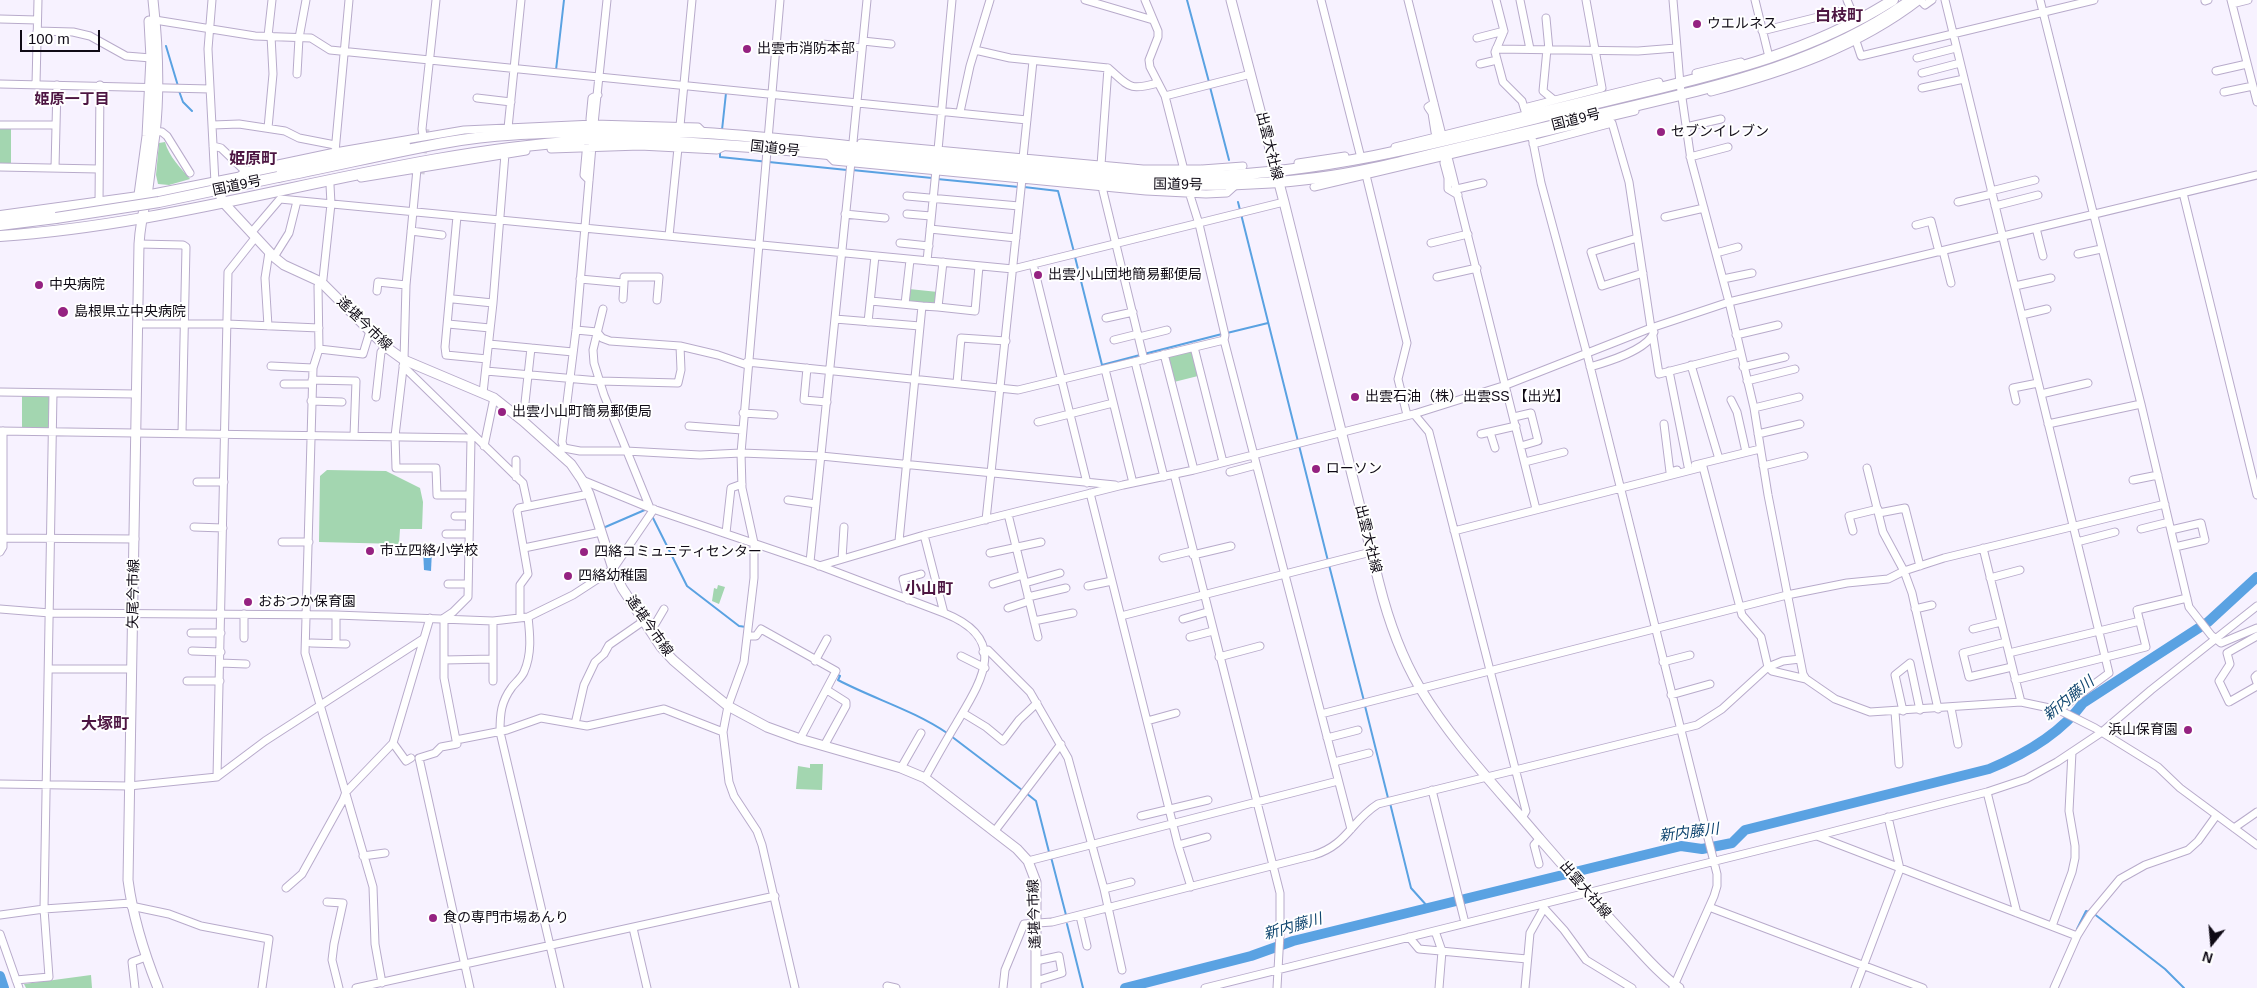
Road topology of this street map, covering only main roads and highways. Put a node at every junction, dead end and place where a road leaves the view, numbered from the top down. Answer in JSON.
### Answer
{"nodes":[{"id":1,"x":147,"y":0,"type":"edge"},
{"id":2,"x":153,"y":0,"type":"edge"},
{"id":3,"x":1231,"y":0,"type":"edge"},
{"id":4,"x":1893,"y":0,"type":"edge"},
{"id":5,"x":1911,"y":0,"type":"edge"},
{"id":6,"x":154,"y":88,"type":"junction"},
{"id":7,"x":1681,"y":89,"type":"junction"},
{"id":8,"x":505,"y":132,"type":"junction"},
{"id":9,"x":602,"y":140,"type":"junction"},
{"id":10,"x":766,"y":143,"type":"junction"},
{"id":11,"x":418,"y":149,"type":"junction"},
{"id":12,"x":1275,"y":170,"type":"junction"},
{"id":13,"x":1278,"y":182,"type":"junction"},
{"id":14,"x":215,"y":183,"type":"junction"},
{"id":15,"x":142,"y":197,"type":"junction"},
{"id":16,"x":223,"y":202,"type":"junction"},
{"id":17,"x":0,"y":216,"type":"edge"},
{"id":18,"x":140,"y":219,"type":"junction"},
{"id":19,"x":0,"y":223,"type":"edge"},
{"id":20,"x":0,"y":236,"type":"edge"},
{"id":21,"x":1036,"y":984,"type":"edge"},
{"id":22,"x":1675,"y":987,"type":"edge"},
{"id":23,"x":158,"y":988,"type":"edge"}],
"edges":[{"from":1,"to":6,"type":"main road"},
{"from":2,"to":6,"type":"main road"},
{"from":3,"to":12,"type":"main road","name":"出雲大社線"},
{"from":4,"to":7,"type":"highway","name":"国道9号"},
{"from":5,"to":7,"type":"highway","name":"国道9号"},
{"from":6,"to":15,"type":"main road"},
{"from":6,"to":15,"type":"main road"},
{"from":7,"to":12,"type":"highway","name":"国道9号"},
{"from":7,"to":13,"type":"highway","name":"国道9号"},
{"from":8,"to":10,"type":"highway","name":"国道9号"},
{"from":8,"to":11,"type":"highway","name":"国道9号"},
{"from":8,"to":14,"type":"highway"},
{"from":9,"to":10,"type":"highway","name":"国道9号"},
{"from":9,"to":11,"type":"highway","name":"国道9号"},
{"from":9,"to":16,"type":"highway"},
{"from":10,"to":12,"type":"highway","name":"国道9号"},
{"from":10,"to":13,"type":"highway","name":"国道9号"},
{"from":11,"to":19,"type":"highway","name":"国道9号","bridge":true},
{"from":12,"to":13,"type":"main road","name":"出雲大社線"},
{"from":13,"to":22,"type":"main road","name":"出雲大社線"},
{"from":14,"to":15,"type":"highway"},
{"from":14,"to":16,"type":"main road","name":"遙堪今市線"},
{"from":15,"to":17,"type":"highway"},
{"from":15,"to":18,"type":"main road"},
{"from":16,"to":18,"type":"highway"},
{"from":16,"to":21,"type":"main road","name":"遙堪今市線"},
{"from":18,"to":20,"type":"highway"},
{"from":18,"to":23,"type":"main road","name":"矢尾今市線"}]}
